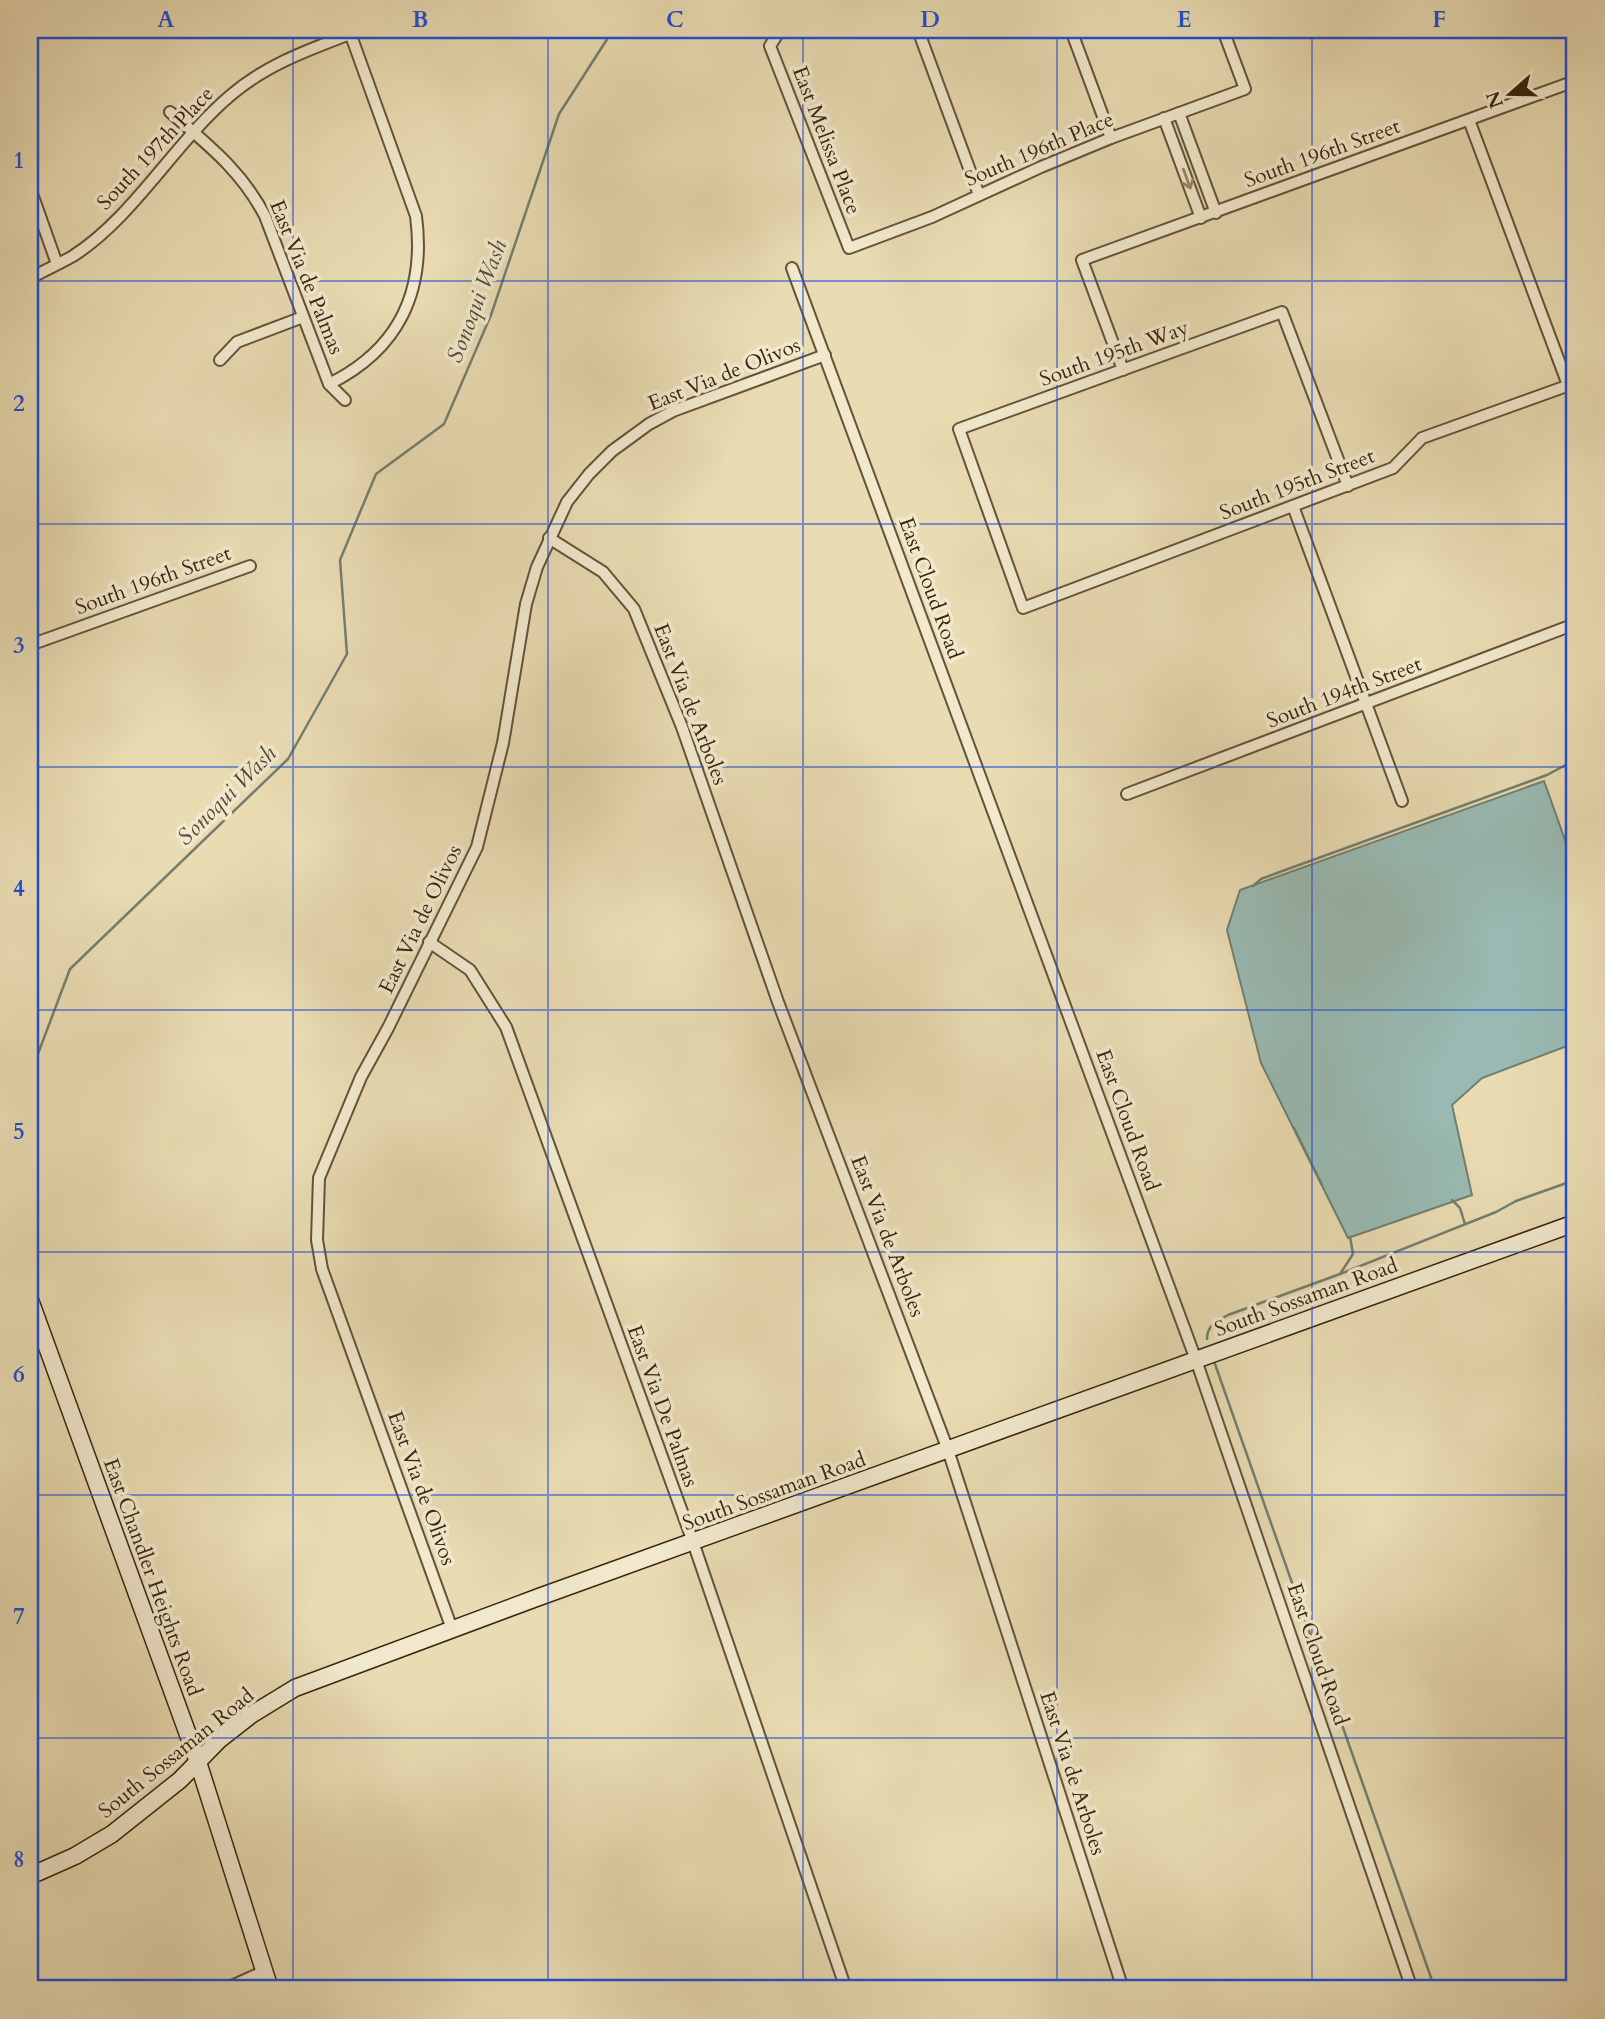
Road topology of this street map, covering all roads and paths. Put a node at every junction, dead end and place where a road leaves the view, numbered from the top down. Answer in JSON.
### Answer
{"nodes":[{"id":1,"x":780,"y":30,"type":"edge"},
{"id":2,"x":918,"y":30,"type":"edge"},
{"id":3,"x":1071,"y":30,"type":"edge"},
{"id":4,"x":1223,"y":30,"type":"edge"},
{"id":5,"x":350,"y":32,"type":"edge"},
{"id":6,"x":1575,"y":81,"type":"edge"},
{"id":7,"x":170,"y":112,"type":"dead end"},
{"id":8,"x":1179,"y":113,"type":"junction"},
{"id":9,"x":1164,"y":118,"type":"junction"},
{"id":10,"x":1469,"y":120,"type":"junction"},
{"id":11,"x":193,"y":132,"type":"junction"},
{"id":12,"x":1111,"y":138,"type":"junction"},
{"id":13,"x":1190,"y":143,"type":"junction"},
{"id":14,"x":1175,"y":148,"type":"junction"},
{"id":15,"x":30,"y":188,"type":"edge"},
{"id":16,"x":979,"y":195,"type":"junction"},
{"id":17,"x":1216,"y":213,"type":"junction"},
{"id":18,"x":1201,"y":218,"type":"junction"},
{"id":19,"x":849,"y":248,"type":"joint"},
{"id":20,"x":57,"y":264,"type":"junction"},
{"id":21,"x":792,"y":268,"type":"dead end"},
{"id":22,"x":30,"y":278,"type":"edge"},
{"id":23,"x":303,"y":317,"type":"junction"},
{"id":24,"x":825,"y":355,"type":"junction"},
{"id":25,"x":220,"y":360,"type":"dead end"},
{"id":26,"x":1123,"y":370,"type":"junction"},
{"id":27,"x":329,"y":384,"type":"junction"},
{"id":28,"x":1571,"y":384,"type":"edge"},
{"id":29,"x":345,"y":400,"type":"dead end"},
{"id":30,"x":1348,"y":486,"type":"junction"},
{"id":31,"x":1293,"y":506,"type":"junction"},
{"id":32,"x":549,"y":538,"type":"junction"},
{"id":33,"x":250,"y":566,"type":"dead end"},
{"id":34,"x":1023,"y":608,"type":"joint"},
{"id":35,"x":1575,"y":624,"type":"edge"},
{"id":36,"x":30,"y":645,"type":"edge"},
{"id":37,"x":1366,"y":704,"type":"junction"},
{"id":38,"x":1127,"y":794,"type":"dead end"},
{"id":39,"x":1402,"y":801,"type":"dead end"},
{"id":40,"x":429,"y":942,"type":"junction"},
{"id":41,"x":1575,"y":1223,"type":"edge"},
{"id":42,"x":30,"y":1300,"type":"edge"},
{"id":43,"x":1196,"y":1360,"type":"junction"},
{"id":44,"x":948,"y":1450,"type":"junction"},
{"id":45,"x":693,"y":1542,"type":"junction"},
{"id":46,"x":452,"y":1629,"type":"junction"},
{"id":47,"x":198,"y":1762,"type":"junction"},
{"id":48,"x":30,"y":1876,"type":"edge"},
{"id":49,"x":265,"y":1971,"type":"junction"},
{"id":50,"x":225,"y":1989,"type":"edge"},
{"id":51,"x":270,"y":1989,"type":"edge"},
{"id":52,"x":846,"y":1989,"type":"edge"},
{"id":53,"x":1123,"y":1989,"type":"edge"},
{"id":54,"x":1412,"y":1989,"type":"edge"}],
"edges":[{"from":1,"to":19,"type":"street","name":"East Melissa Place"},
{"from":2,"to":16,"type":"street"},
{"from":3,"to":12,"type":"street"},
{"from":4,"to":8,"type":"street","name":"South 196th Place"},
{"from":5,"to":11,"type":"street","name":"South 197th Place"},
{"from":5,"to":27,"type":"street"},
{"from":6,"to":10,"type":"street","name":"South 196th Street"},
{"from":7,"to":11,"type":"street","name":"East Via de Palmas"},
{"from":8,"to":9,"type":"street","name":"South 196th Place"},
{"from":8,"to":13,"type":"street"},
{"from":9,"to":12,"type":"street","name":"South 196th Place"},
{"from":9,"to":14,"type":"street"},
{"from":10,"to":17,"type":"street","name":"South 196th Street"},
{"from":10,"to":28,"type":"street"},
{"from":11,"to":20,"type":"street","name":"South 197th Place"},
{"from":11,"to":23,"type":"street","name":"East Via de Palmas"},
{"from":12,"to":16,"type":"street","name":"South 196th Place"},
{"from":13,"to":14,"type":"street"},
{"from":13,"to":17,"type":"street"},
{"from":14,"to":18,"type":"street","one_way":true},
{"from":15,"to":20,"type":"street"},
{"from":16,"to":19,"type":"street","name":"South 196th Place"},
{"from":17,"to":18,"type":"street","name":"South 196th Street"},
{"from":18,"to":26,"type":"street","name":"South 196th Street"},
{"from":20,"to":22,"type":"street","name":"South 197th Place"},
{"from":21,"to":24,"type":"street","name":"East Cloud Road"},
{"from":23,"to":25,"type":"street"},
{"from":23,"to":27,"type":"street","name":"East Via de Palmas"},
{"from":24,"to":32,"type":"street","name":"East Via de Olivos"},
{"from":24,"to":43,"type":"street","name":"East Cloud Road"},
{"from":26,"to":30,"type":"street","name":"South 195th Way"},
{"from":26,"to":34,"type":"street","name":"South 195th Way"},
{"from":27,"to":29,"type":"street","name":"East Via de Palmas"},
{"from":28,"to":30,"type":"street","name":"South 195th Street"},
{"from":30,"to":31,"type":"street","name":"South 195th Street"},
{"from":31,"to":34,"type":"street","name":"South 195th Street"},
{"from":31,"to":37,"type":"street"},
{"from":32,"to":40,"type":"street","name":"East Via de Olivos"},
{"from":32,"to":44,"type":"street","name":"East Via de Arboles"},
{"from":33,"to":36,"type":"street","name":"South 196th Street"},
{"from":35,"to":37,"type":"street","name":"South 194th Street"},
{"from":37,"to":38,"type":"street","name":"South 194th Street"},
{"from":37,"to":39,"type":"street"},
{"from":40,"to":45,"type":"street","name":"East Via De Palmas"},
{"from":40,"to":46,"type":"street","name":"East Via de Olivos"},
{"from":41,"to":43,"type":"main road","name":"South Sossaman Road"},
{"from":42,"to":47,"type":"main road","name":"East Chandler Heights Road"},
{"from":43,"to":44,"type":"main road","name":"South Sossaman Road"},
{"from":43,"to":54,"type":"street","name":"East Cloud Road"},
{"from":44,"to":45,"type":"main road","name":"South Sossaman Road"},
{"from":44,"to":53,"type":"street","name":"East Via de Arboles"},
{"from":45,"to":46,"type":"main road","name":"South Sossaman Road"},
{"from":45,"to":52,"type":"street","name":"East Via De Palmas"},
{"from":46,"to":47,"type":"main road","name":"South Sossaman Road"},
{"from":47,"to":48,"type":"main road","name":"South Sossaman Road"},
{"from":47,"to":49,"type":"main road","name":"East Chandler Heights Road"},
{"from":49,"to":50,"type":"street"},
{"from":49,"to":51,"type":"main road","name":"East Chandler Heights Road"}]}
